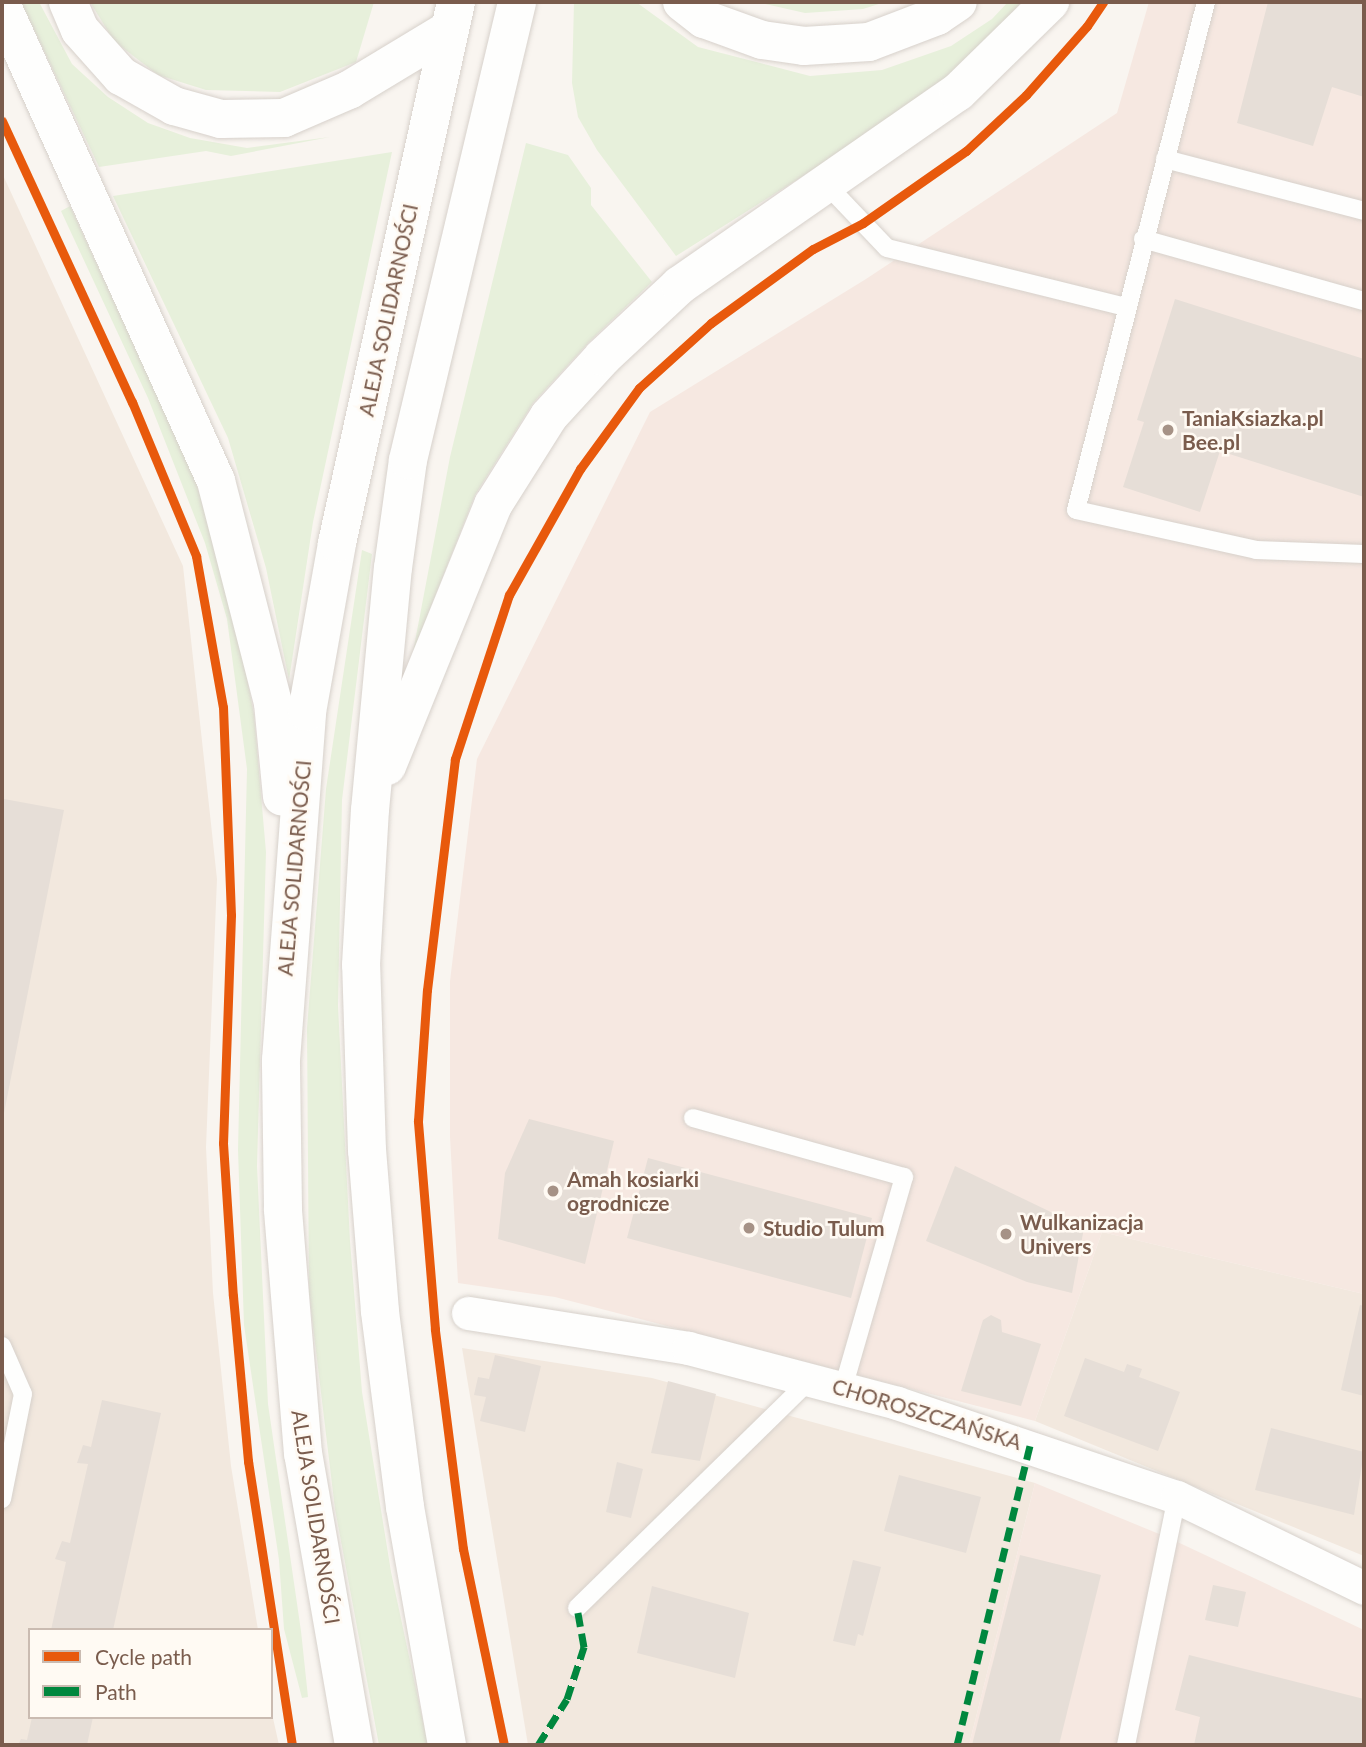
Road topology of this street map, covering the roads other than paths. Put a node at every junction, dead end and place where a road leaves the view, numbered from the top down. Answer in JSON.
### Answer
{"nodes":[{"id":1,"x":68,"y":2,"type":"edge"},
{"id":2,"x":517,"y":2,"type":"edge"},
{"id":3,"x":682,"y":2,"type":"edge"},
{"id":4,"x":1050,"y":2,"type":"edge"},
{"id":5,"x":1206,"y":2,"type":"edge"},
{"id":6,"x":2,"y":6,"type":"edge"},
{"id":7,"x":948,"y":9,"type":"edge"},
{"id":8,"x":453,"y":15,"type":"edge"},
{"id":9,"x":1165,"y":159,"type":"junction"},
{"id":10,"x":826,"y":184,"type":"junction"},
{"id":11,"x":1364,"y":211,"type":"edge"},
{"id":12,"x":1143,"y":239,"type":"junction"},
{"id":13,"x":1364,"y":301,"type":"edge"},
{"id":14,"x":1126,"y":307,"type":"junction"},
{"id":15,"x":1364,"y":554,"type":"edge"},
{"id":16,"x":370,"y":810,"type":"junction"},
{"id":17,"x":290,"y":891,"type":"junction"},
{"id":18,"x":693,"y":1118,"type":"dead end"},
{"id":19,"x":468,"y":1313,"type":"dead end"},
{"id":20,"x":2,"y":1346,"type":"edge"},
{"id":21,"x":810,"y":1380,"type":"junction"},
{"id":22,"x":844,"y":1389,"type":"junction"},
{"id":23,"x":1177,"y":1497,"type":"junction"},
{"id":24,"x":2,"y":1499,"type":"edge"},
{"id":25,"x":1364,"y":1588,"type":"edge"},
{"id":26,"x":577,"y":1608,"type":"dead end"},
{"id":27,"x":354,"y":1745,"type":"edge"},
{"id":28,"x":447,"y":1745,"type":"edge"},
{"id":29,"x":1126,"y":1745,"type":"edge"}],
"edges":[{"from":1,"to":8,"type":"main road"},
{"from":2,"to":16,"type":"main road"},
{"from":3,"to":7,"type":"main road"},
{"from":4,"to":10,"type":"main road"},
{"from":5,"to":9,"type":"lane"},
{"from":6,"to":17,"type":"main road"},
{"from":8,"to":17,"type":"main road","name":"ALEJA SOLIDARNOŚCI"},
{"from":9,"to":11,"type":"lane"},
{"from":9,"to":12,"type":"lane"},
{"from":10,"to":14,"type":"lane"},
{"from":10,"to":16,"type":"main road"},
{"from":12,"to":13,"type":"lane"},
{"from":12,"to":14,"type":"lane"},
{"from":14,"to":15,"type":"lane"},
{"from":16,"to":28,"type":"main road"},
{"from":17,"to":27,"type":"main road","name":"ALEJA SOLIDARNOŚCI"},
{"from":18,"to":22,"type":"lane"},
{"from":19,"to":21,"type":"street","name":"CHOROSZCZAŃSKA"},
{"from":20,"to":24,"type":"lane"},
{"from":21,"to":22,"type":"street","name":"CHOROSZCZAŃSKA"},
{"from":21,"to":26,"type":"lane"},
{"from":22,"to":23,"type":"street","name":"CHOROSZCZAŃSKA"},
{"from":23,"to":25,"type":"street","name":"CHOROSZCZAŃSKA"},
{"from":23,"to":29,"type":"lane"}]}
